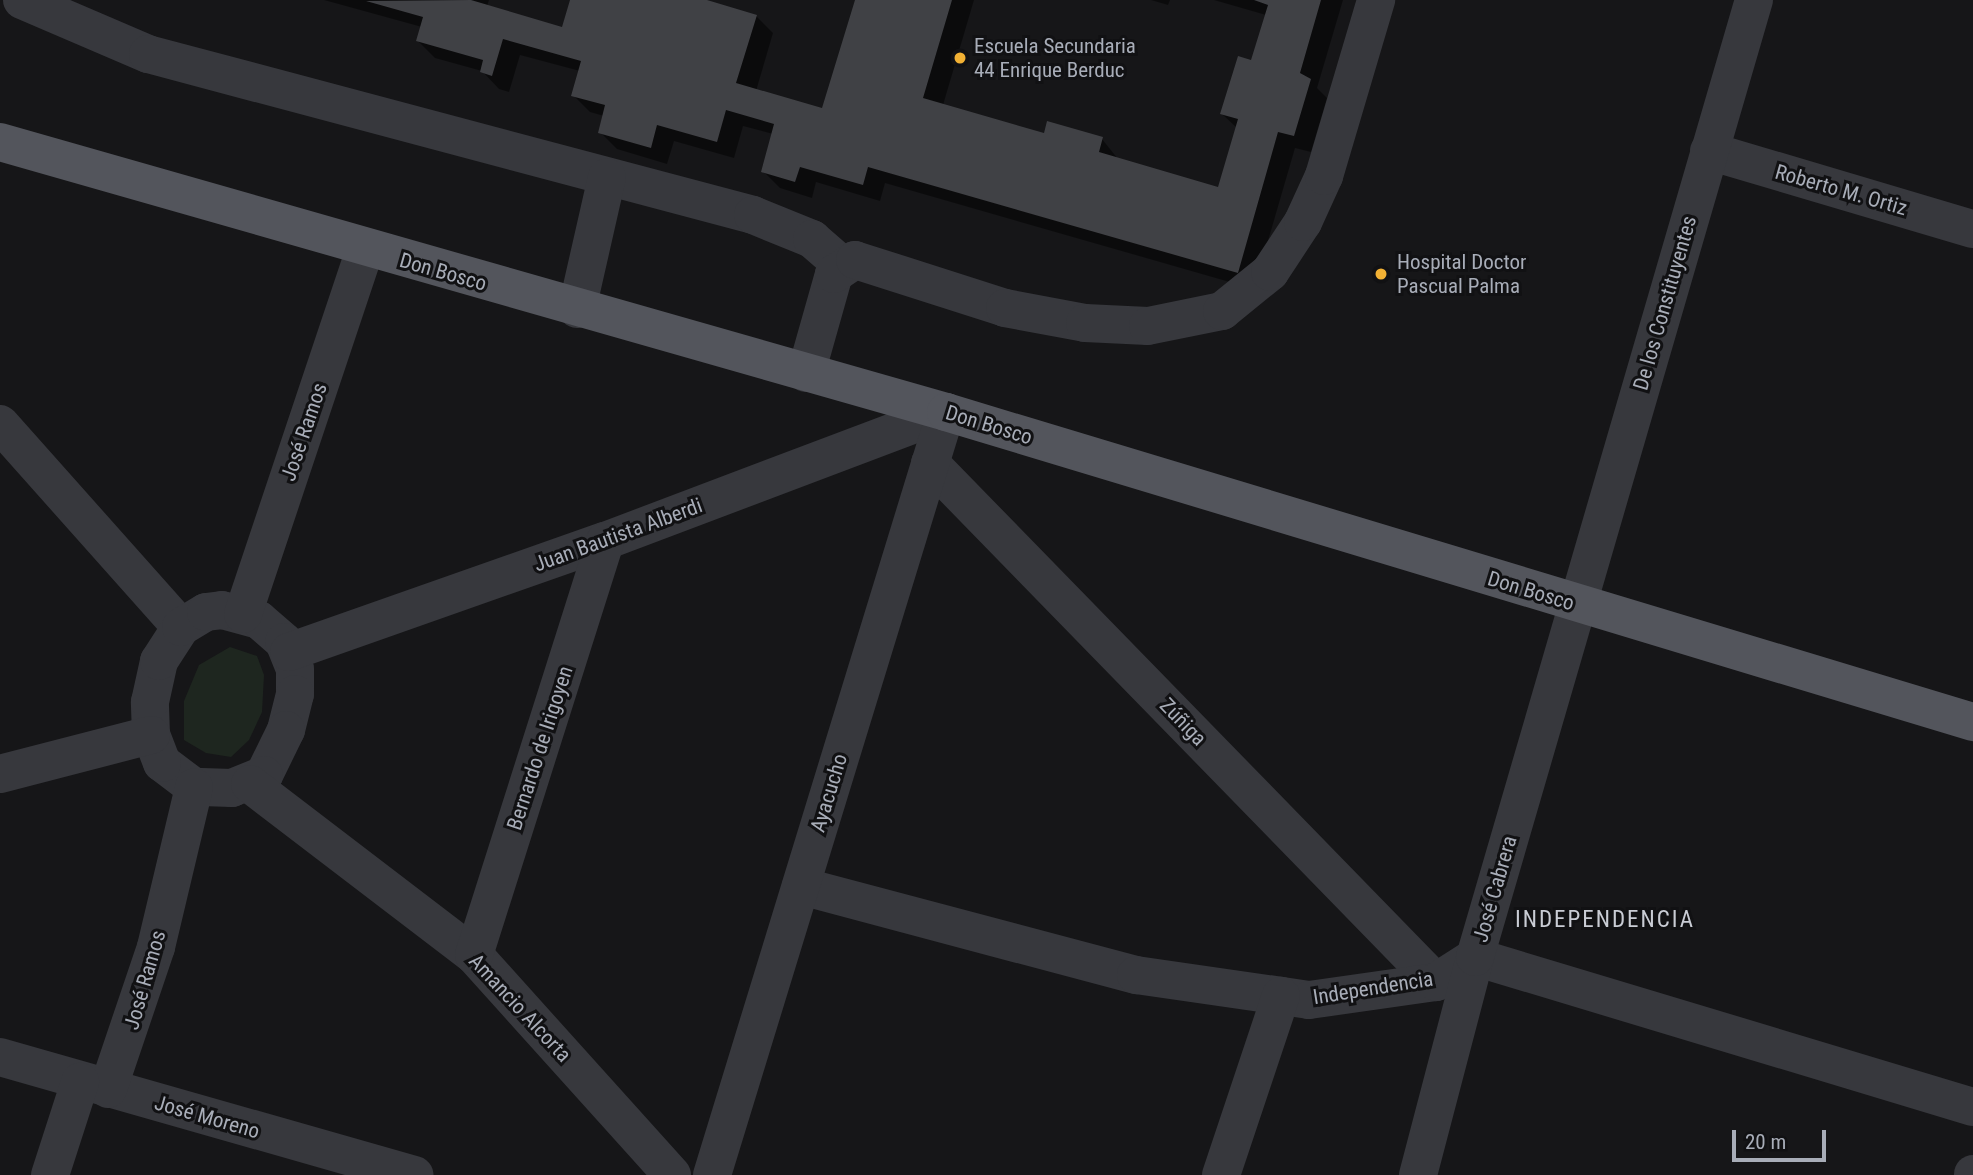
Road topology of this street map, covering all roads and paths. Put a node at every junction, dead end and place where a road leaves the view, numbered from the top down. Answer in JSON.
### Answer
{"nodes":[{"id":1,"x":22,"y":0,"type":"edge"},
{"id":2,"x":1376,"y":0,"type":"edge"},
{"id":3,"x":1754,"y":0,"type":"edge"},
{"id":4,"x":0,"y":142,"type":"edge"},
{"id":5,"x":1709,"y":151,"type":"junction"},
{"id":6,"x":607,"y":177,"type":"junction"},
{"id":7,"x":1973,"y":229,"type":"edge"},
{"id":8,"x":365,"y":250,"type":"junction"},
{"id":9,"x":842,"y":265,"type":"junction"},
{"id":10,"x":577,"y":309,"type":"junction"},
{"id":11,"x":806,"y":373,"type":"junction"},
{"id":12,"x":946,"y":412,"type":"junction"},
{"id":13,"x":0,"y":424,"type":"edge"},
{"id":14,"x":930,"y":463,"type":"junction"},
{"id":15,"x":605,"y":541,"type":"junction"},
{"id":16,"x":1578,"y":606,"type":"junction"},
{"id":17,"x":243,"y":614,"type":"junction"},
{"id":18,"x":181,"y":627,"type":"junction"},
{"id":19,"x":289,"y":652,"type":"junction"},
{"id":20,"x":1973,"y":722,"type":"edge"},
{"id":21,"x":151,"y":735,"type":"junction"},
{"id":22,"x":0,"y":774,"type":"edge"},
{"id":23,"x":250,"y":784,"type":"junction"},
{"id":24,"x":194,"y":788,"type":"junction"},
{"id":25,"x":801,"y":886,"type":"junction"},
{"id":26,"x":474,"y":955,"type":"junction"},
{"id":27,"x":1475,"y":957,"type":"junction"},
{"id":28,"x":1436,"y":982,"type":"junction"},
{"id":29,"x":1281,"y":996,"type":"junction"},
{"id":30,"x":0,"y":1057,"type":"edge"},
{"id":31,"x":94,"y":1085,"type":"junction"},
{"id":32,"x":1973,"y":1107,"type":"edge"},
{"id":33,"x":50,"y":1175,"type":"edge"},
{"id":34,"x":415,"y":1175,"type":"edge"},
{"id":35,"x":672,"y":1175,"type":"edge"},
{"id":36,"x":712,"y":1175,"type":"edge"},
{"id":37,"x":1221,"y":1175,"type":"edge"},
{"id":38,"x":1418,"y":1175,"type":"edge"}],
"edges":[{"from":1,"to":6,"type":"street"},
{"from":2,"to":9,"type":"street"},
{"from":3,"to":5,"type":"street","name":"De los Constituyentes"},
{"from":4,"to":8,"type":"main road","name":"Don Bosco"},
{"from":5,"to":7,"type":"street","name":"Roberto M. Ortiz"},
{"from":5,"to":16,"type":"street","name":"De los Constituyentes"},
{"from":6,"to":9,"type":"street"},
{"from":6,"to":10,"type":"street"},
{"from":8,"to":10,"type":"main road","name":"Don Bosco"},
{"from":8,"to":17,"type":"street","name":"José Ramos"},
{"from":9,"to":11,"type":"street"},
{"from":10,"to":11,"type":"main road","name":"Don Bosco"},
{"from":11,"to":12,"type":"main road","name":"Don Bosco"},
{"from":12,"to":14,"type":"street","name":"Ayacucho"},
{"from":12,"to":15,"type":"street","name":"Juan Bautista Alberdi"},
{"from":12,"to":16,"type":"main road","name":"Don Bosco"},
{"from":13,"to":18,"type":"street"},
{"from":14,"to":25,"type":"street","name":"Ayacucho"},
{"from":14,"to":28,"type":"street","name":"Zúñiga"},
{"from":15,"to":19,"type":"street","name":"Juan Bautista Alberdi"},
{"from":15,"to":26,"type":"street","name":"Bernardo de Irigoyen"},
{"from":16,"to":20,"type":"main road","name":"Don Bosco"},
{"from":16,"to":27,"type":"street","name":"José Cabrera"},
{"from":17,"to":18,"type":"street"},
{"from":17,"to":19,"type":"street"},
{"from":18,"to":21,"type":"street"},
{"from":19,"to":23,"type":"street"},
{"from":21,"to":22,"type":"street"},
{"from":21,"to":24,"type":"street"},
{"from":23,"to":24,"type":"street"},
{"from":23,"to":26,"type":"street","name":"Amancio Alcorta"},
{"from":24,"to":31,"type":"street","name":"José Ramos"},
{"from":25,"to":29,"type":"street","name":"Independencia"},
{"from":25,"to":36,"type":"street","name":"Ayacucho"},
{"from":26,"to":35,"type":"street","name":"Amancio Alcorta"},
{"from":27,"to":28,"type":"street","name":"Independencia"},
{"from":27,"to":32,"type":"street"},
{"from":27,"to":38,"type":"street","name":"José Cabrera"},
{"from":28,"to":29,"type":"street","name":"Independencia"},
{"from":29,"to":37,"type":"street"},
{"from":30,"to":31,"type":"street","name":"José Moreno"},
{"from":31,"to":33,"type":"street","name":"José Ramos"},
{"from":31,"to":34,"type":"street","name":"José Moreno"}]}
